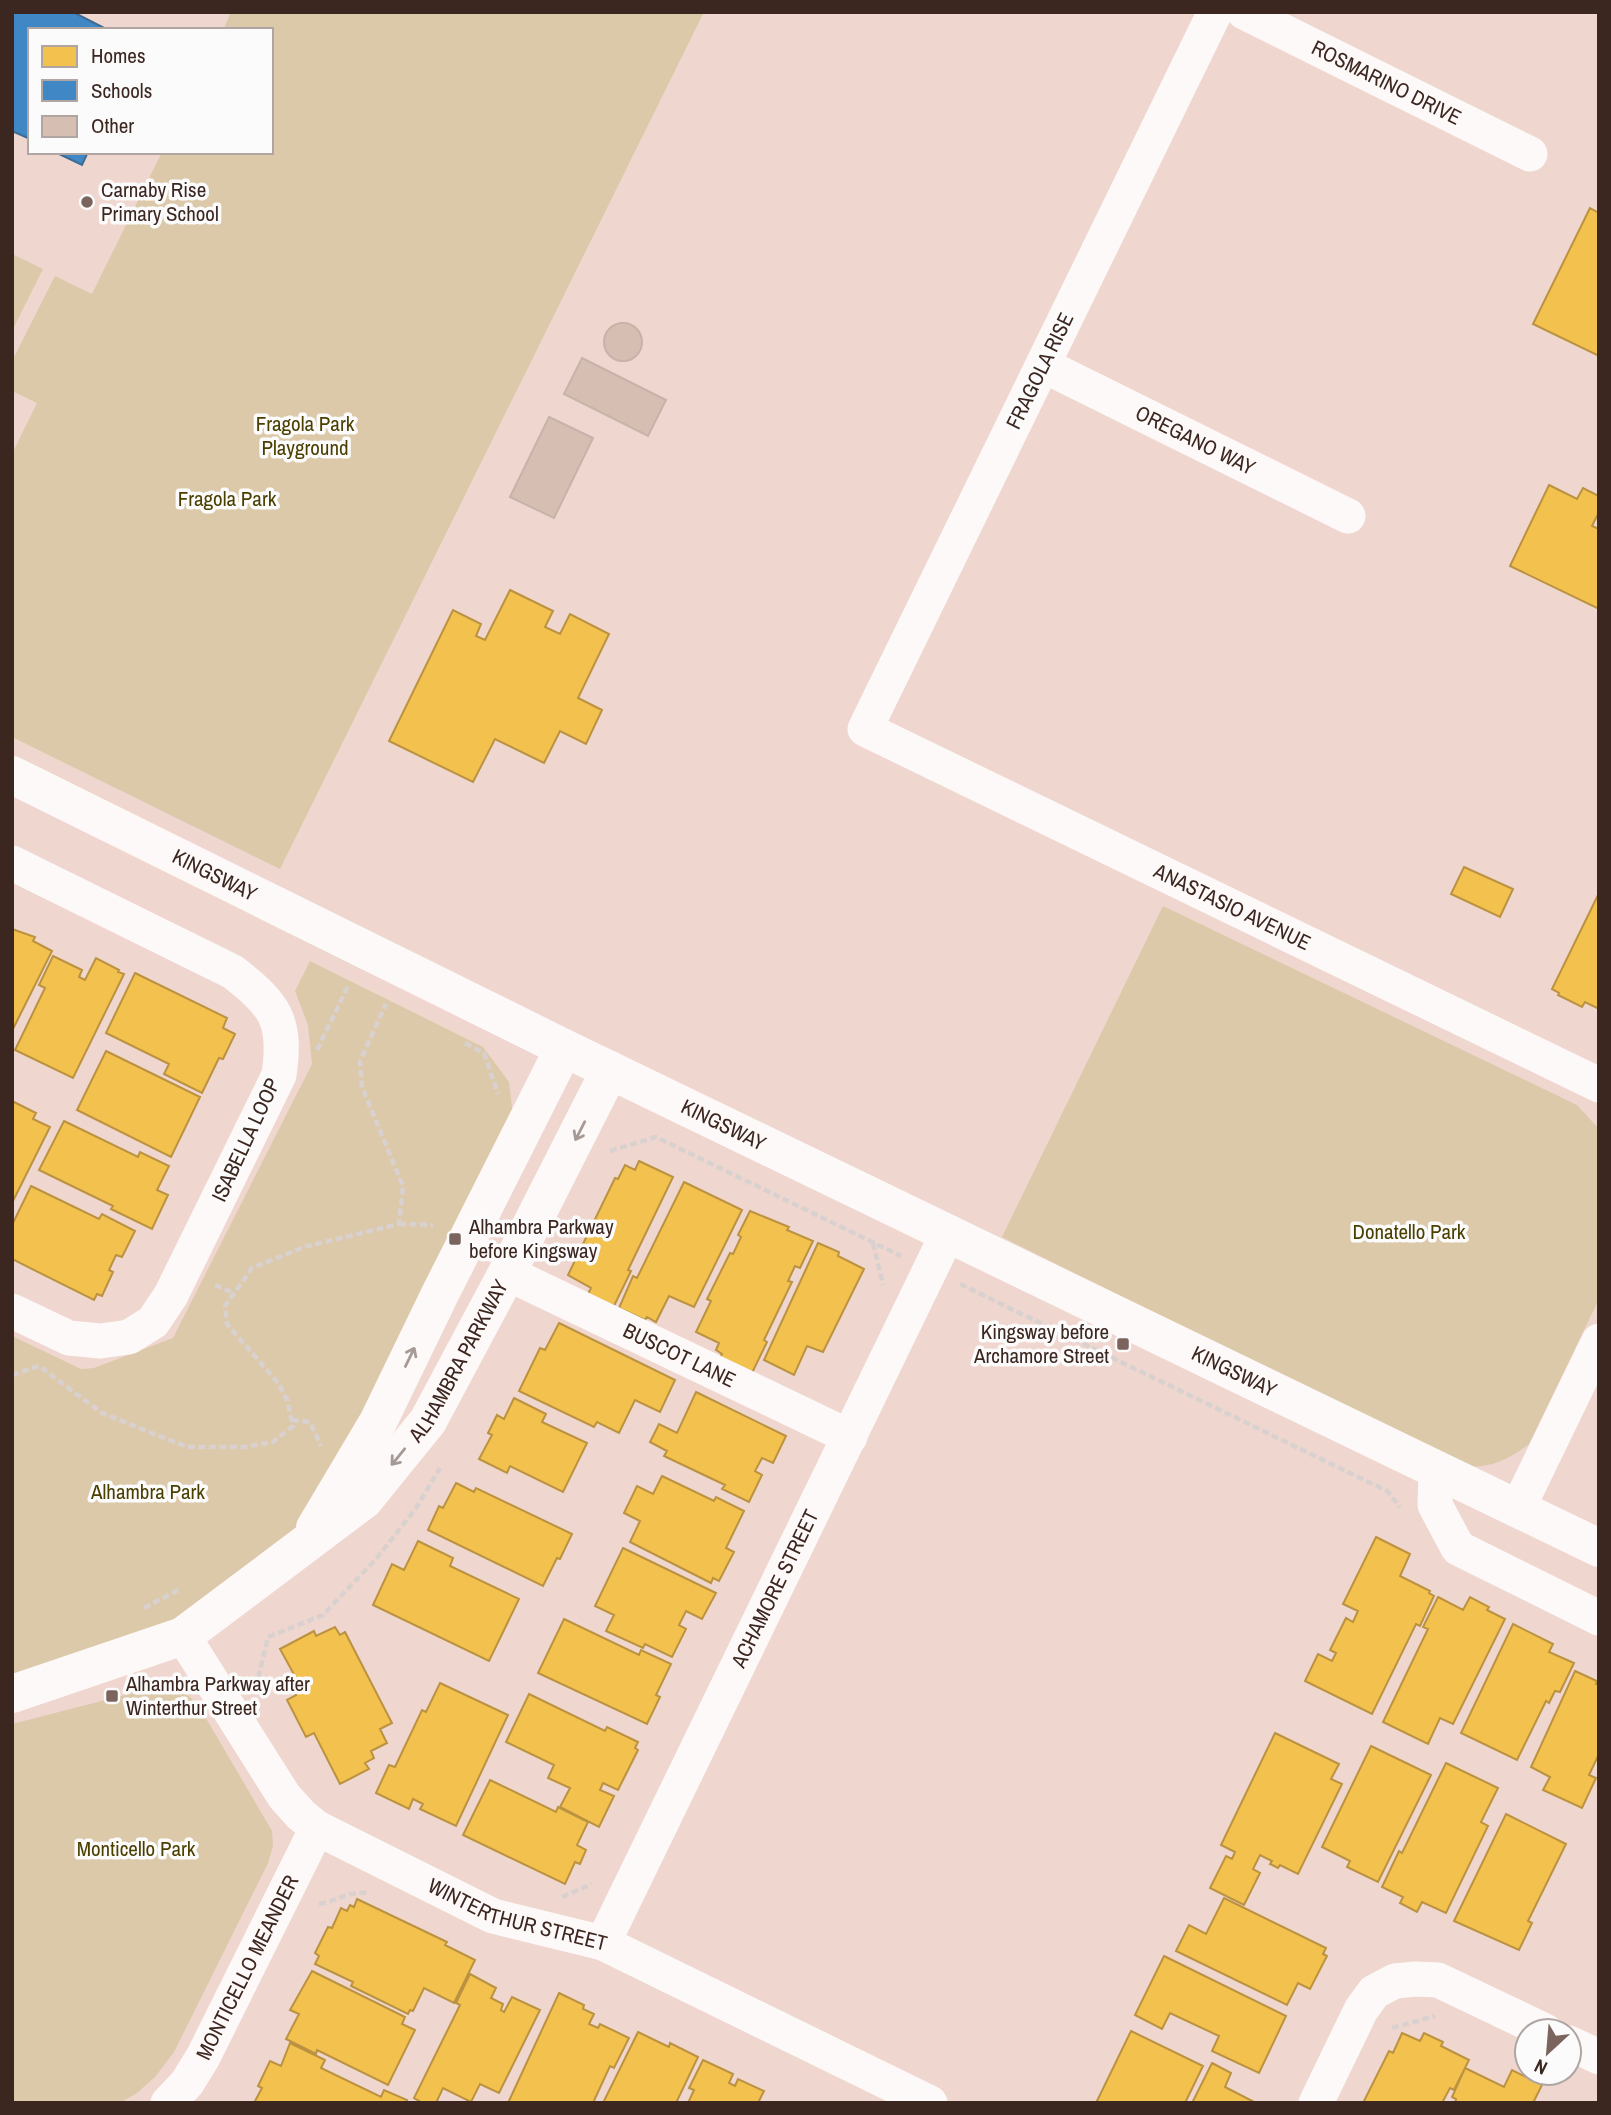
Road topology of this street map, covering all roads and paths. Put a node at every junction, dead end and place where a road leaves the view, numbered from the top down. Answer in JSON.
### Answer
{"nodes":[{"id":1,"x":1215,"y":12,"type":"edge"},
{"id":2,"x":1244,"y":12,"type":"edge"},
{"id":3,"x":1530,"y":154,"type":"dead end"},
{"id":4,"x":1043,"y":365,"type":"junction"},
{"id":5,"x":1348,"y":516,"type":"dead end"},
{"id":6,"x":865,"y":729,"type":"joint"},
{"id":7,"x":12,"y":775,"type":"edge"},
{"id":8,"x":12,"y":863,"type":"edge"},
{"id":9,"x":337,"y":978,"type":"dead end"},
{"id":10,"x":349,"y":984,"type":"dead end"},
{"id":11,"x":374,"y":997,"type":"dead end"},
{"id":12,"x":463,"y":1042,"type":"dead end"},
{"id":13,"x":564,"y":1048,"type":"junction"},
{"id":14,"x":610,"y":1070,"type":"junction"},
{"id":15,"x":1599,"y":1085,"type":"edge"},
{"id":16,"x":500,"y":1101,"type":"dead end"},
{"id":17,"x":399,"y":1224,"type":"junction"},
{"id":18,"x":435,"y":1225,"type":"dead end"},
{"id":19,"x":948,"y":1233,"type":"junction"},
{"id":20,"x":507,"y":1273,"type":"junction"},
{"id":21,"x":205,"y":1280,"type":"dead end"},
{"id":22,"x":234,"y":1293,"type":"junction"},
{"id":23,"x":12,"y":1311,"type":"edge"},
{"id":24,"x":1599,"y":1341,"type":"edge"},
{"id":25,"x":12,"y":1375,"type":"edge"},
{"id":26,"x":292,"y":1420,"type":"junction"},
{"id":27,"x":850,"y":1437,"type":"junction"},
{"id":28,"x":324,"y":1453,"type":"dead end"},
{"id":29,"x":1436,"y":1469,"type":"junction"},
{"id":30,"x":1518,"y":1508,"type":"junction"},
{"id":31,"x":305,"y":1545,"type":"junction"},
{"id":32,"x":1599,"y":1548,"type":"edge"},
{"id":33,"x":186,"y":1586,"type":"dead end"},
{"id":34,"x":139,"y":1611,"type":"dead end"},
{"id":35,"x":1599,"y":1618,"type":"edge"},
{"id":36,"x":184,"y":1636,"type":"junction"},
{"id":37,"x":12,"y":1694,"type":"edge"},
{"id":38,"x":317,"y":1828,"type":"junction"},
{"id":39,"x":287,"y":1890,"type":"junction"},
{"id":40,"x":368,"y":1893,"type":"dead end"},
{"id":41,"x":603,"y":1943,"type":"junction"},
{"id":42,"x":1438,"y":2015,"type":"dead end"},
{"id":43,"x":1516,"y":2017,"type":"edge"},
{"id":44,"x":1388,"y":2029,"type":"dead end"},
{"id":45,"x":1583,"y":2050,"type":"edge"},
{"id":46,"x":1599,"y":2057,"type":"edge"},
{"id":47,"x":168,"y":2103,"type":"edge"},
{"id":48,"x":930,"y":2103,"type":"edge"},
{"id":49,"x":1316,"y":2103,"type":"edge"}],
"edges":[{"from":1,"to":4,"type":"street","name":"FRAGOLA RISE"},
{"from":2,"to":3,"type":"street","name":"ROSMARINO DRIVE"},
{"from":4,"to":5,"type":"street","name":"OREGANO WAY"},
{"from":4,"to":6,"type":"street","name":"FRAGOLA RISE"},
{"from":6,"to":15,"type":"street","name":"ANASTASIO AVENUE"},
{"from":7,"to":13,"type":"street","name":"KINGSWAY"},
{"from":8,"to":23,"type":"street","name":"ISABELLA LOOP"},
{"from":9,"to":10,"type":"path"},
{"from":11,"to":17,"type":"path"},
{"from":12,"to":16,"type":"path"},
{"from":13,"to":14,"type":"street","name":"KINGSWAY"},
{"from":31,"to":13,"type":"street","name":"ALHAMBRA PARKWAY","one_way":true},
{"from":14,"to":19,"type":"street","name":"KINGSWAY"},
{"from":14,"to":20,"type":"street","name":"ALHAMBRA PARKWAY","one_way":true},
{"from":17,"to":18,"type":"path"},
{"from":17,"to":22,"type":"path"},
{"from":19,"to":27,"type":"street","name":"ACHAMORE STREET"},
{"from":19,"to":29,"type":"street","name":"KINGSWAY"},
{"from":20,"to":27,"type":"street","name":"BUSCOT LANE"},
{"from":20,"to":31,"type":"street","name":"ALHAMBRA PARKWAY","one_way":true},
{"from":21,"to":22,"type":"path"},
{"from":22,"to":26,"type":"path"},
{"from":24,"to":30,"type":"street"},
{"from":25,"to":26,"type":"path"},
{"from":26,"to":28,"type":"path"},
{"from":27,"to":41,"type":"street","name":"ACHAMORE STREET"},
{"from":29,"to":30,"type":"street","name":"KINGSWAY"},
{"from":29,"to":35,"type":"street"},
{"from":30,"to":32,"type":"street","name":"KINGSWAY"},
{"from":31,"to":36,"type":"street","name":"ALHAMBRA PARKWAY"},
{"from":33,"to":34,"type":"path"},
{"from":36,"to":37,"type":"street","name":"ALHAMBRA PARKWAY"},
{"from":36,"to":38,"type":"street","name":"WINTERTHUR STREET"},
{"from":38,"to":39,"type":"street","name":"MONTICELLO MEANDER"},
{"from":38,"to":41,"type":"street","name":"WINTERTHUR STREET"},
{"from":39,"to":40,"type":"path"},
{"from":39,"to":47,"type":"street","name":"MONTICELLO MEANDER"},
{"from":41,"to":48,"type":"street","name":"WINTERTHUR STREET"},
{"from":42,"to":44,"type":"path"},
{"from":43,"to":49,"type":"street"},
{"from":45,"to":46,"type":"street"}]}
